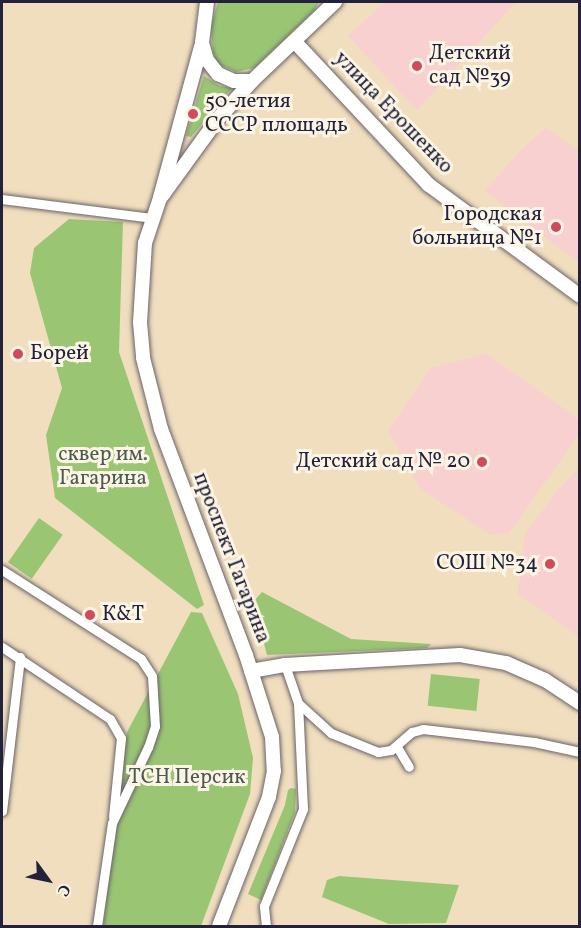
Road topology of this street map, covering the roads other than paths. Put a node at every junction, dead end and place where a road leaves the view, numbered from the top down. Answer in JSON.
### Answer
{"nodes":[{"id":1,"x":207,"y":2,"type":"edge"},
{"id":2,"x":331,"y":4,"type":"edge"},
{"id":3,"x":295,"y":42,"type":"junction"},
{"id":4,"x":202,"y":44,"type":"junction"},
{"id":5,"x":252,"y":81,"type":"junction"},
{"id":6,"x":160,"y":198,"type":"junction"},
{"id":7,"x":2,"y":200,"type":"edge"},
{"id":8,"x":153,"y":218,"type":"junction"},
{"id":9,"x":579,"y":296,"type":"edge"},
{"id":10,"x":2,"y":570,"type":"edge"},
{"id":11,"x":2,"y":647,"type":"edge"},
{"id":12,"x":20,"y":657,"type":"junction"},
{"id":13,"x":285,"y":664,"type":"junction"},
{"id":14,"x":251,"y":671,"type":"junction"},
{"id":15,"x":298,"y":703,"type":"junction"},
{"id":16,"x":579,"y":703,"type":"edge"},
{"id":17,"x":6,"y":741,"type":"edge"},
{"id":18,"x":397,"y":747,"type":"junction"},
{"id":19,"x":579,"y":752,"type":"edge"},
{"id":20,"x":409,"y":767,"type":"dead end"},
{"id":21,"x":2,"y":812,"type":"edge"},
{"id":22,"x":112,"y":824,"type":"junction"},
{"id":23,"x":97,"y":927,"type":"edge"},
{"id":24,"x":219,"y":927,"type":"edge"},
{"id":25,"x":266,"y":927,"type":"edge"}],
"edges":[{"from":1,"to":4,"type":"main road"},
{"from":2,"to":3,"type":"main road"},
{"from":3,"to":5,"type":"main road"},
{"from":3,"to":9,"type":"main road","name":"улица Ерошенко"},
{"from":4,"to":5,"type":"main road"},
{"from":4,"to":6,"type":"main road","name":"проспект Гагарина"},
{"from":5,"to":6,"type":"main road","name":"проспект Гагарина"},
{"from":6,"to":8,"type":"main road","name":"проспект Гагарина"},
{"from":7,"to":8,"type":"street"},
{"from":8,"to":14,"type":"main road","name":"проспект Гагарина"},
{"from":10,"to":22,"type":"street"},
{"from":11,"to":12,"type":"street"},
{"from":12,"to":17,"type":"street"},
{"from":12,"to":22,"type":"street"},
{"from":13,"to":14,"type":"main road"},
{"from":13,"to":15,"type":"street"},
{"from":13,"to":16,"type":"main road"},
{"from":14,"to":24,"type":"main road","name":"проспект Гагарина"},
{"from":15,"to":18,"type":"street"},
{"from":15,"to":25,"type":"street"},
{"from":17,"to":21,"type":"street"},
{"from":18,"to":19,"type":"street"},
{"from":18,"to":20,"type":"street"},
{"from":22,"to":23,"type":"street"}]}
